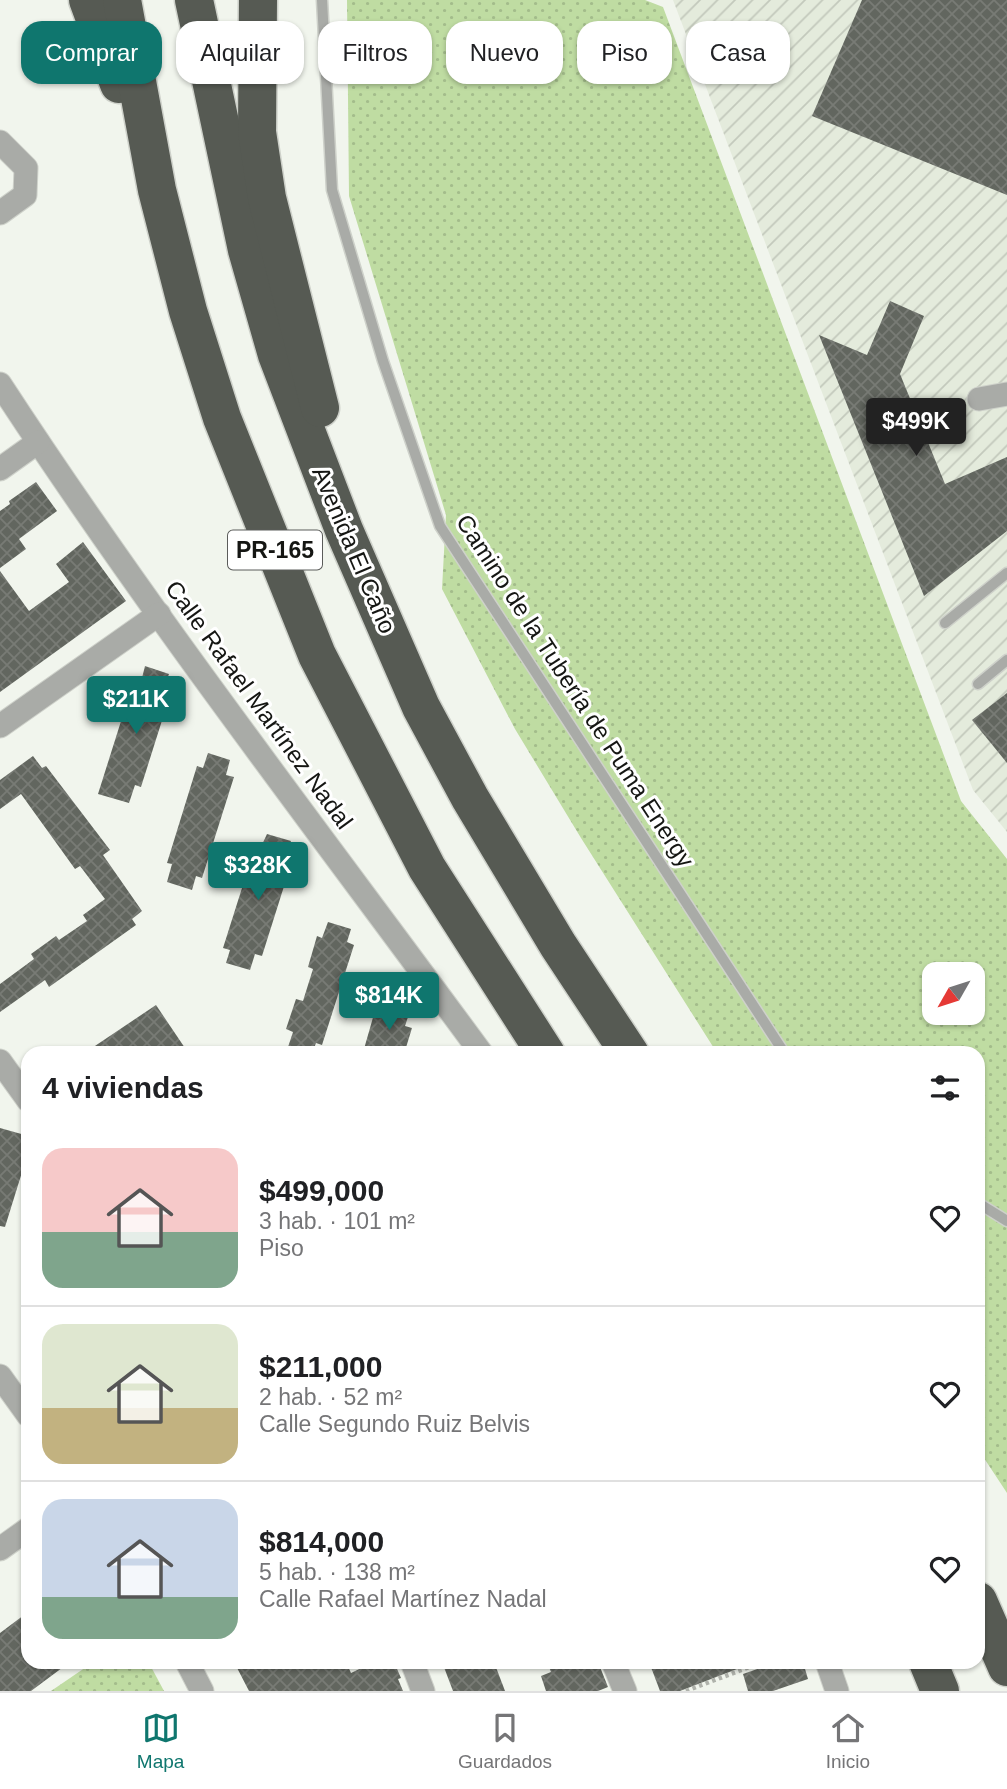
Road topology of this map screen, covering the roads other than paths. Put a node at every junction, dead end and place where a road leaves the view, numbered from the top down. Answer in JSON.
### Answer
{"nodes":[{"id":1,"x":88,"y":0,"type":"edge"},
{"id":2,"x":122,"y":0,"type":"edge"},
{"id":3,"x":194,"y":0,"type":"edge"},
{"id":4,"x":258,"y":0,"type":"edge"},
{"id":5,"x":323,"y":0,"type":"edge"},
{"id":6,"x":0,"y":142,"type":"edge"},
{"id":7,"x":157,"y":190,"type":"junction"},
{"id":8,"x":0,"y":213,"type":"edge"},
{"id":9,"x":0,"y":384,"type":"edge"},
{"id":10,"x":1007,"y":394,"type":"edge"},
{"id":11,"x":979,"y":399,"type":"dead end"},
{"id":12,"x":38,"y":442,"type":"junction"},
{"id":13,"x":0,"y":470,"type":"edge"},
{"id":14,"x":344,"y":530,"type":"junction"},
{"id":15,"x":1007,"y":573,"type":"edge"},
{"id":16,"x":159,"y":614,"type":"junction"},
{"id":17,"x":945,"y":623,"type":"dead end"},
{"id":18,"x":1007,"y":660,"type":"edge"},
{"id":19,"x":978,"y":684,"type":"dead end"},
{"id":20,"x":0,"y":726,"type":"edge"},
{"id":21,"x":476,"y":1046,"type":"edge"},
{"id":22,"x":541,"y":1046,"type":"edge"},
{"id":23,"x":625,"y":1046,"type":"edge"},
{"id":24,"x":781,"y":1046,"type":"edge"},
{"id":25,"x":0,"y":1061,"type":"edge"},
{"id":26,"x":21,"y":1090,"type":"edge"},
{"id":27,"x":985,"y":1207,"type":"edge"},
{"id":28,"x":1007,"y":1221,"type":"edge"},
{"id":29,"x":0,"y":1376,"type":"edge"},
{"id":30,"x":21,"y":1405,"type":"edge"},
{"id":31,"x":21,"y":1534,"type":"edge"},
{"id":32,"x":0,"y":1549,"type":"edge"},
{"id":33,"x":985,"y":1617,"type":"edge"},
{"id":34,"x":1007,"y":1667,"type":"edge"},
{"id":35,"x":191,"y":1669,"type":"edge"},
{"id":36,"x":415,"y":1669,"type":"edge"},
{"id":37,"x":616,"y":1669,"type":"edge"},
{"id":38,"x":829,"y":1669,"type":"edge"},
{"id":39,"x":931,"y":1669,"type":"edge"},
{"id":40,"x":202,"y":1691,"type":"edge"},
{"id":41,"x":424,"y":1691,"type":"edge"},
{"id":42,"x":625,"y":1691,"type":"edge"},
{"id":43,"x":837,"y":1691,"type":"edge"},
{"id":44,"x":940,"y":1691,"type":"edge"}],
"edges":[{"from":1,"to":7,"type":"highway"},
{"from":2,"to":7,"type":"highway","number":"PR-165"},
{"from":3,"to":14,"type":"highway","name":"Avenida El Caño","number":"PR-165"},
{"from":4,"to":14,"type":"highway"},
{"from":5,"to":24,"type":"lane","name":"Camino de la Tubería de Puma Energy"},
{"from":6,"to":8,"type":"street"},
{"from":7,"to":22,"type":"highway","number":"PR-165"},
{"from":9,"to":12,"type":"street","name":"Calle Rafael Martínez Nadal"},
{"from":10,"to":11,"type":"street"},
{"from":12,"to":13,"type":"street"},
{"from":12,"to":16,"type":"street","name":"Calle Rafael Martínez Nadal"},
{"from":14,"to":23,"type":"highway","name":"Avenida El Caño","number":"PR-165"},
{"from":15,"to":17,"type":"lane"},
{"from":16,"to":20,"type":"street"},
{"from":16,"to":21,"type":"street","name":"Calle Rafael Martínez Nadal"},
{"from":18,"to":19,"type":"lane"},
{"from":25,"to":26,"type":"street"},
{"from":27,"to":28,"type":"lane"},
{"from":29,"to":30,"type":"street"},
{"from":31,"to":32,"type":"street"},
{"from":33,"to":34,"type":"highway"},
{"from":35,"to":40,"type":"street"},
{"from":36,"to":41,"type":"street"},
{"from":37,"to":42,"type":"street"},
{"from":38,"to":43,"type":"street"},
{"from":39,"to":44,"type":"highway"}]}
